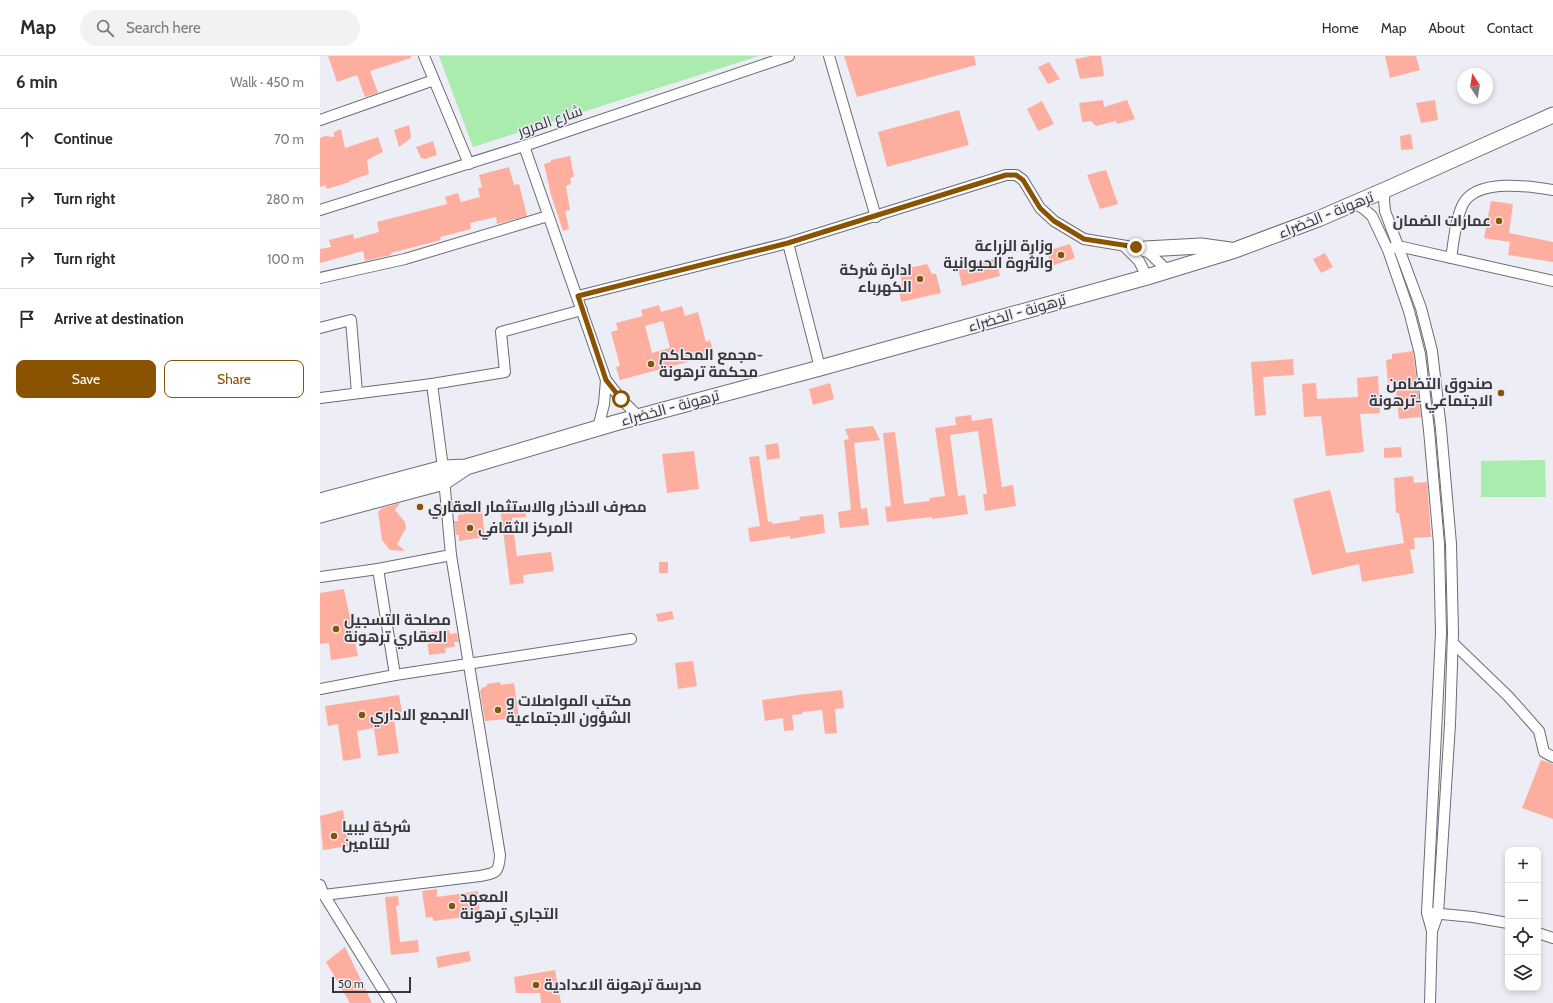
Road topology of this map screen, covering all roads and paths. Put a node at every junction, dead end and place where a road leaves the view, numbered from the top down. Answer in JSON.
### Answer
{"nodes":[{"id":1,"x":424,"y":56,"type":"edge"},
{"id":2,"x":789,"y":56,"type":"edge"},
{"id":3,"x":829,"y":56,"type":"edge"},
{"id":4,"x":434,"y":80,"type":"junction"},
{"id":5,"x":1553,"y":115,"type":"edge"},
{"id":6,"x":320,"y":120,"type":"edge"},
{"id":7,"x":524,"y":146,"type":"junction"},
{"id":8,"x":469,"y":164,"type":"junction"},
{"id":9,"x":1385,"y":190,"type":"junction"},
{"id":10,"x":1553,"y":190,"type":"edge"},
{"id":11,"x":1355,"y":203,"type":"junction"},
{"id":12,"x":320,"y":210,"type":"edge"},
{"id":13,"x":548,"y":216,"type":"junction"},
{"id":14,"x":876,"y":216,"type":"junction"},
{"id":15,"x":788,"y":243,"type":"junction"},
{"id":16,"x":1124,"y":246,"type":"junction"},
{"id":17,"x":1398,"y":246,"type":"junction"},
{"id":18,"x":1146,"y":249,"type":"junction"},
{"id":19,"x":1235,"y":250,"type":"junction"},
{"id":20,"x":1388,"y":250,"type":"junction"},
{"id":21,"x":1451,"y":258,"type":"junction"},
{"id":22,"x":1168,"y":270,"type":"junction"},
{"id":23,"x":1147,"y":277,"type":"junction"},
{"id":24,"x":320,"y":278,"type":"edge"},
{"id":25,"x":1553,"y":281,"type":"edge"},
{"id":26,"x":578,"y":296,"type":"junction"},
{"id":27,"x":582,"y":310,"type":"junction"},
{"id":28,"x":320,"y":328,"type":"edge"},
{"id":29,"x":820,"y":368,"type":"junction"},
{"id":30,"x":606,"y":380,"type":"junction"},
{"id":31,"x":432,"y":384,"type":"junction"},
{"id":32,"x":358,"y":393,"type":"junction"},
{"id":33,"x":320,"y":398,"type":"edge"},
{"id":34,"x":639,"y":417,"type":"junction"},
{"id":35,"x":598,"y":428,"type":"junction"},
{"id":36,"x":444,"y":475,"type":"junction"},
{"id":37,"x":1446,"y":482,"type":"junction"},
{"id":38,"x":1434,"y":483,"type":"junction"},
{"id":39,"x":320,"y":501,"type":"edge"},
{"id":40,"x":320,"y":515,"type":"edge"},
{"id":41,"x":451,"y":555,"type":"junction"},
{"id":42,"x":378,"y":569,"type":"junction"},
{"id":43,"x":320,"y":577,"type":"edge"},
{"id":44,"x":631,"y":639,"type":"dead end"},
{"id":45,"x":1452,"y":643,"type":"junction"},
{"id":46,"x":468,"y":663,"type":"junction"},
{"id":47,"x":395,"y":674,"type":"junction"},
{"id":48,"x":320,"y":689,"type":"edge"},
{"id":49,"x":1553,"y":757,"type":"edge"},
{"id":50,"x":320,"y":885,"type":"edge"},
{"id":51,"x":324,"y":895,"type":"junction"},
{"id":52,"x":1427,"y":913,"type":"junction"},
{"id":53,"x":1438,"y":914,"type":"junction"},
{"id":54,"x":1505,"y":922,"type":"edge"},
{"id":55,"x":1432,"y":931,"type":"junction"},
{"id":56,"x":1541,"y":934,"type":"edge"},
{"id":57,"x":1553,"y":938,"type":"edge"},
{"id":58,"x":391,"y":1003,"type":"edge"},
{"id":59,"x":1430,"y":1003,"type":"edge"}],
"edges":[{"from":1,"to":4,"type":"street"},
{"from":2,"to":7,"type":"street","name":"شارع المرور"},
{"from":3,"to":14,"type":"street"},
{"from":4,"to":6,"type":"street"},
{"from":4,"to":8,"type":"street"},
{"from":5,"to":9,"type":"highway","name":"ترهونة - الخضراء"},
{"from":7,"to":8,"type":"street","name":"شارع المرور"},
{"from":7,"to":13,"type":"street"},
{"from":8,"to":12,"type":"street","name":"شارع المرور"},
{"from":9,"to":11,"type":"highway","name":"ترهونة - الخضراء"},
{"from":9,"to":17,"type":"street"},
{"from":10,"to":21,"type":"street"},
{"from":11,"to":19,"type":"highway","name":"ترهونة - الخضراء"},
{"from":11,"to":20,"type":"street"},
{"from":13,"to":24,"type":"street"},
{"from":13,"to":26,"type":"street"},
{"from":14,"to":15,"type":"street"},
{"from":14,"to":16,"type":"street"},
{"from":15,"to":26,"type":"street"},
{"from":15,"to":29,"type":"street"},
{"from":16,"to":18,"type":"street"},
{"from":16,"to":23,"type":"street"},
{"from":17,"to":20,"type":"street"},
{"from":17,"to":21,"type":"street"},
{"from":17,"to":37,"type":"street"},
{"from":18,"to":19,"type":"highway"},
{"from":18,"to":22,"type":"street"},
{"from":19,"to":22,"type":"highway","name":"ترهونة - الخضراء"},
{"from":20,"to":38,"type":"street"},
{"from":21,"to":25,"type":"street"},
{"from":22,"to":23,"type":"highway","name":"ترهونة - الخضراء"},
{"from":23,"to":29,"type":"highway","name":"ترهونة - الخضراء"},
{"from":26,"to":27,"type":"street"},
{"from":27,"to":30,"type":"street"},
{"from":27,"to":31,"type":"street"},
{"from":28,"to":32,"type":"street"},
{"from":29,"to":34,"type":"highway","name":"ترهونة - الخضراء"},
{"from":30,"to":34,"type":"street"},
{"from":30,"to":35,"type":"street"},
{"from":31,"to":32,"type":"street"},
{"from":31,"to":36,"type":"street"},
{"from":32,"to":33,"type":"street"},
{"from":34,"to":35,"type":"highway","name":"ترهونة - الخضراء"},
{"from":35,"to":36,"type":"highway","name":"ترهونة - الخضراء"},
{"from":36,"to":39,"type":"highway"},
{"from":36,"to":40,"type":"highway"},
{"from":36,"to":41,"type":"street"},
{"from":37,"to":38,"type":"street"},
{"from":37,"to":45,"type":"street"},
{"from":38,"to":52,"type":"street"},
{"from":41,"to":42,"type":"street"},
{"from":41,"to":46,"type":"street"},
{"from":42,"to":43,"type":"street"},
{"from":42,"to":47,"type":"street"},
{"from":44,"to":46,"type":"street"},
{"from":45,"to":49,"type":"street"},
{"from":45,"to":53,"type":"street"},
{"from":46,"to":47,"type":"street"},
{"from":46,"to":51,"type":"street"},
{"from":47,"to":48,"type":"street"},
{"from":50,"to":51,"type":"street"},
{"from":51,"to":58,"type":"street"},
{"from":52,"to":53,"type":"street"},
{"from":52,"to":55,"type":"street"},
{"from":53,"to":54,"type":"street"},
{"from":53,"to":55,"type":"street"},
{"from":55,"to":59,"type":"street"},
{"from":56,"to":57,"type":"street"}]}
